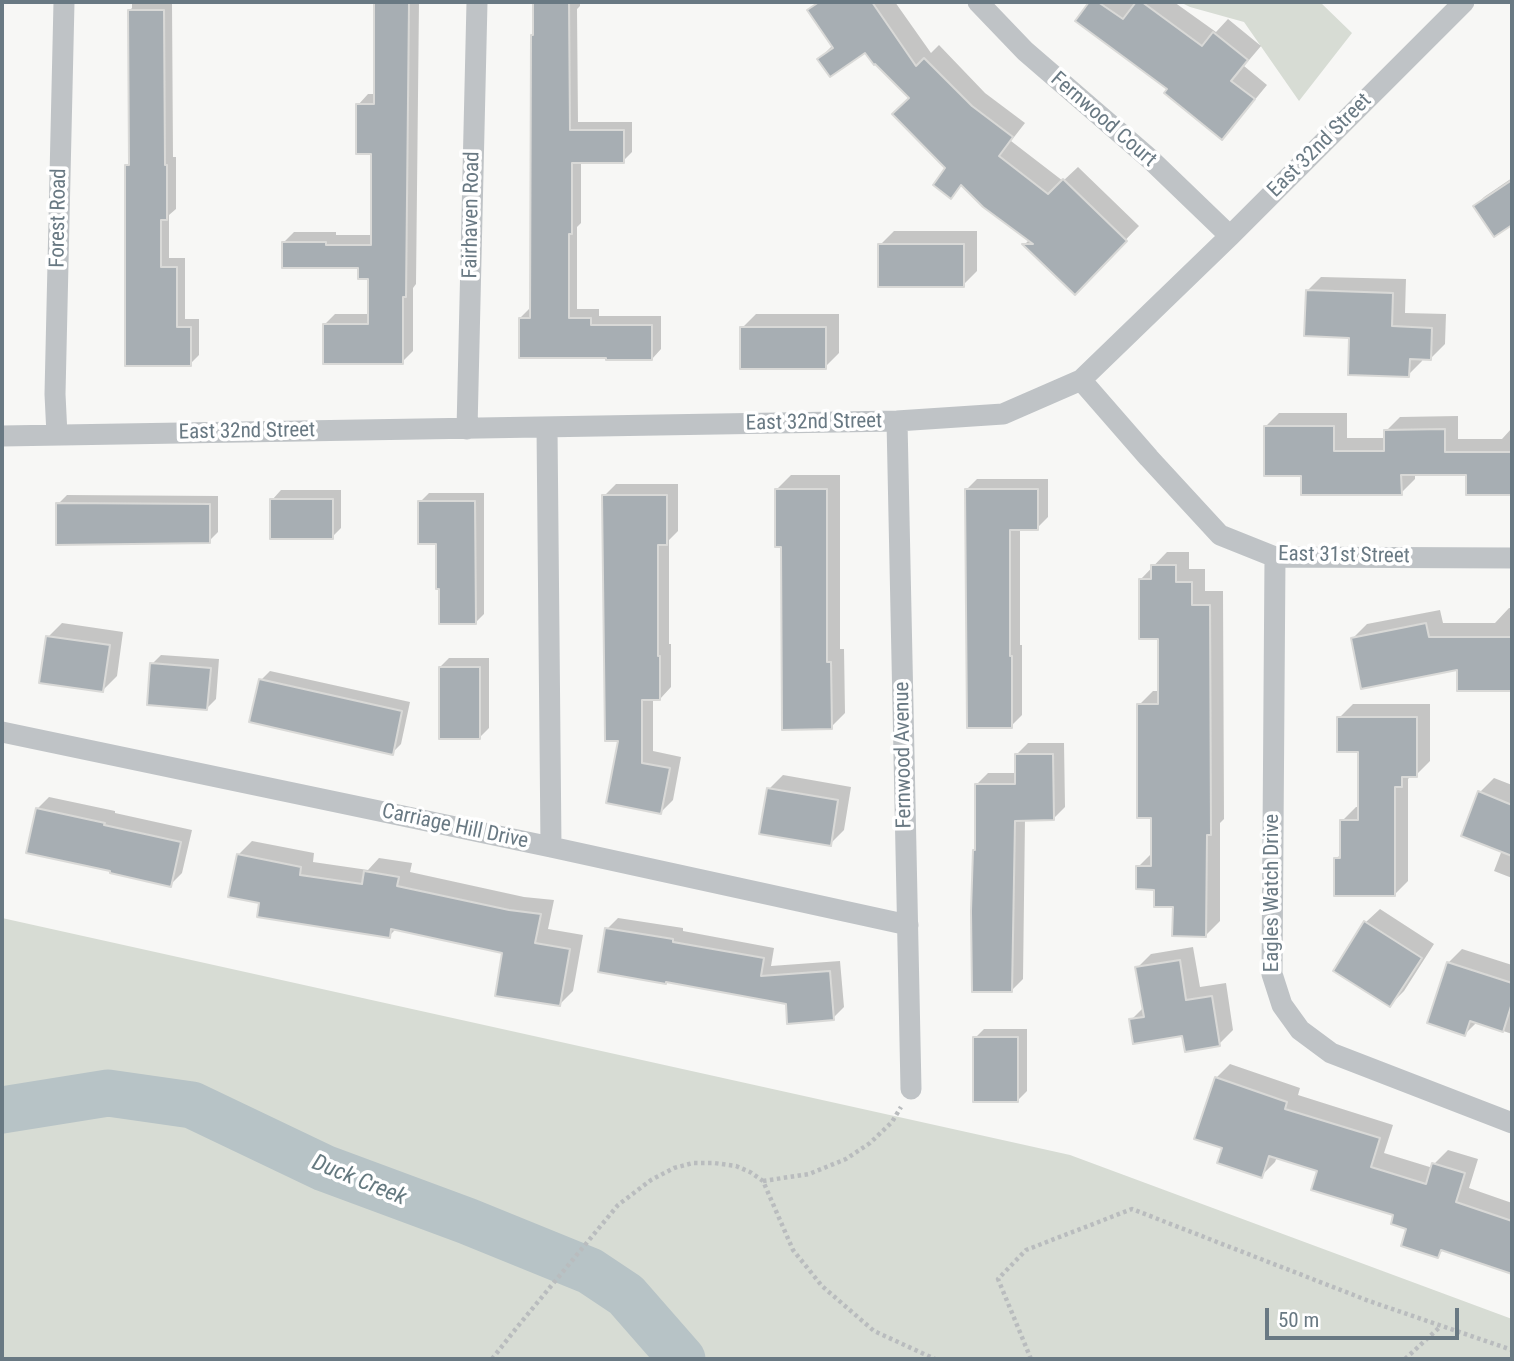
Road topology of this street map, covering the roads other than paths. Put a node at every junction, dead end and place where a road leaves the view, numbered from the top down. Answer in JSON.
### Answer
{"nodes":[{"id":1,"x":64,"y":2,"type":"edge"},
{"id":2,"x":477,"y":2,"type":"edge"},
{"id":3,"x":978,"y":2,"type":"edge"},
{"id":4,"x":1464,"y":2,"type":"edge"},
{"id":5,"x":1230,"y":236,"type":"junction"},
{"id":6,"x":1081,"y":380,"type":"junction"},
{"id":7,"x":897,"y":421,"type":"junction"},
{"id":8,"x":547,"y":427,"type":"junction"},
{"id":9,"x":467,"y":429,"type":"junction"},
{"id":10,"x":57,"y":435,"type":"junction"},
{"id":11,"x":2,"y":436,"type":"edge"},
{"id":12,"x":1275,"y":557,"type":"junction"},
{"id":13,"x":1512,"y":558,"type":"edge"},
{"id":14,"x":2,"y":733,"type":"edge"},
{"id":15,"x":551,"y":847,"type":"junction"},
{"id":16,"x":908,"y":925,"type":"junction"},
{"id":17,"x":911,"y":1089,"type":"road end"},
{"id":18,"x":1512,"y":1123,"type":"edge"}],
"edges":[{"from":1,"to":10,"type":"street","name":"Forest Road"},
{"from":2,"to":9,"type":"street","name":"Fairhaven Road"},
{"from":3,"to":5,"type":"street","name":"Fernwood Court"},
{"from":4,"to":5,"type":"street","name":"East 32nd Street"},
{"from":5,"to":6,"type":"street","name":"East 32nd Street"},
{"from":6,"to":7,"type":"street","name":"East 32nd Street"},
{"from":6,"to":12,"type":"street","name":"East 31st Street"},
{"from":7,"to":8,"type":"street","name":"East 32nd Street"},
{"from":7,"to":16,"type":"street","name":"Fernwood Avenue"},
{"from":8,"to":9,"type":"street","name":"East 32nd Street"},
{"from":8,"to":15,"type":"street"},
{"from":9,"to":10,"type":"street","name":"East 32nd Street"},
{"from":10,"to":11,"type":"street","name":"East 32nd Street"},
{"from":12,"to":13,"type":"street","name":"East 31st Street"},
{"from":12,"to":18,"type":"street","name":"Eagles Watch Drive"},
{"from":14,"to":15,"type":"street","name":"Carriage Hill Drive"},
{"from":15,"to":16,"type":"street","name":"Carriage Hill Drive"},
{"from":16,"to":17,"type":"street","name":"Fernwood Avenue"}]}
